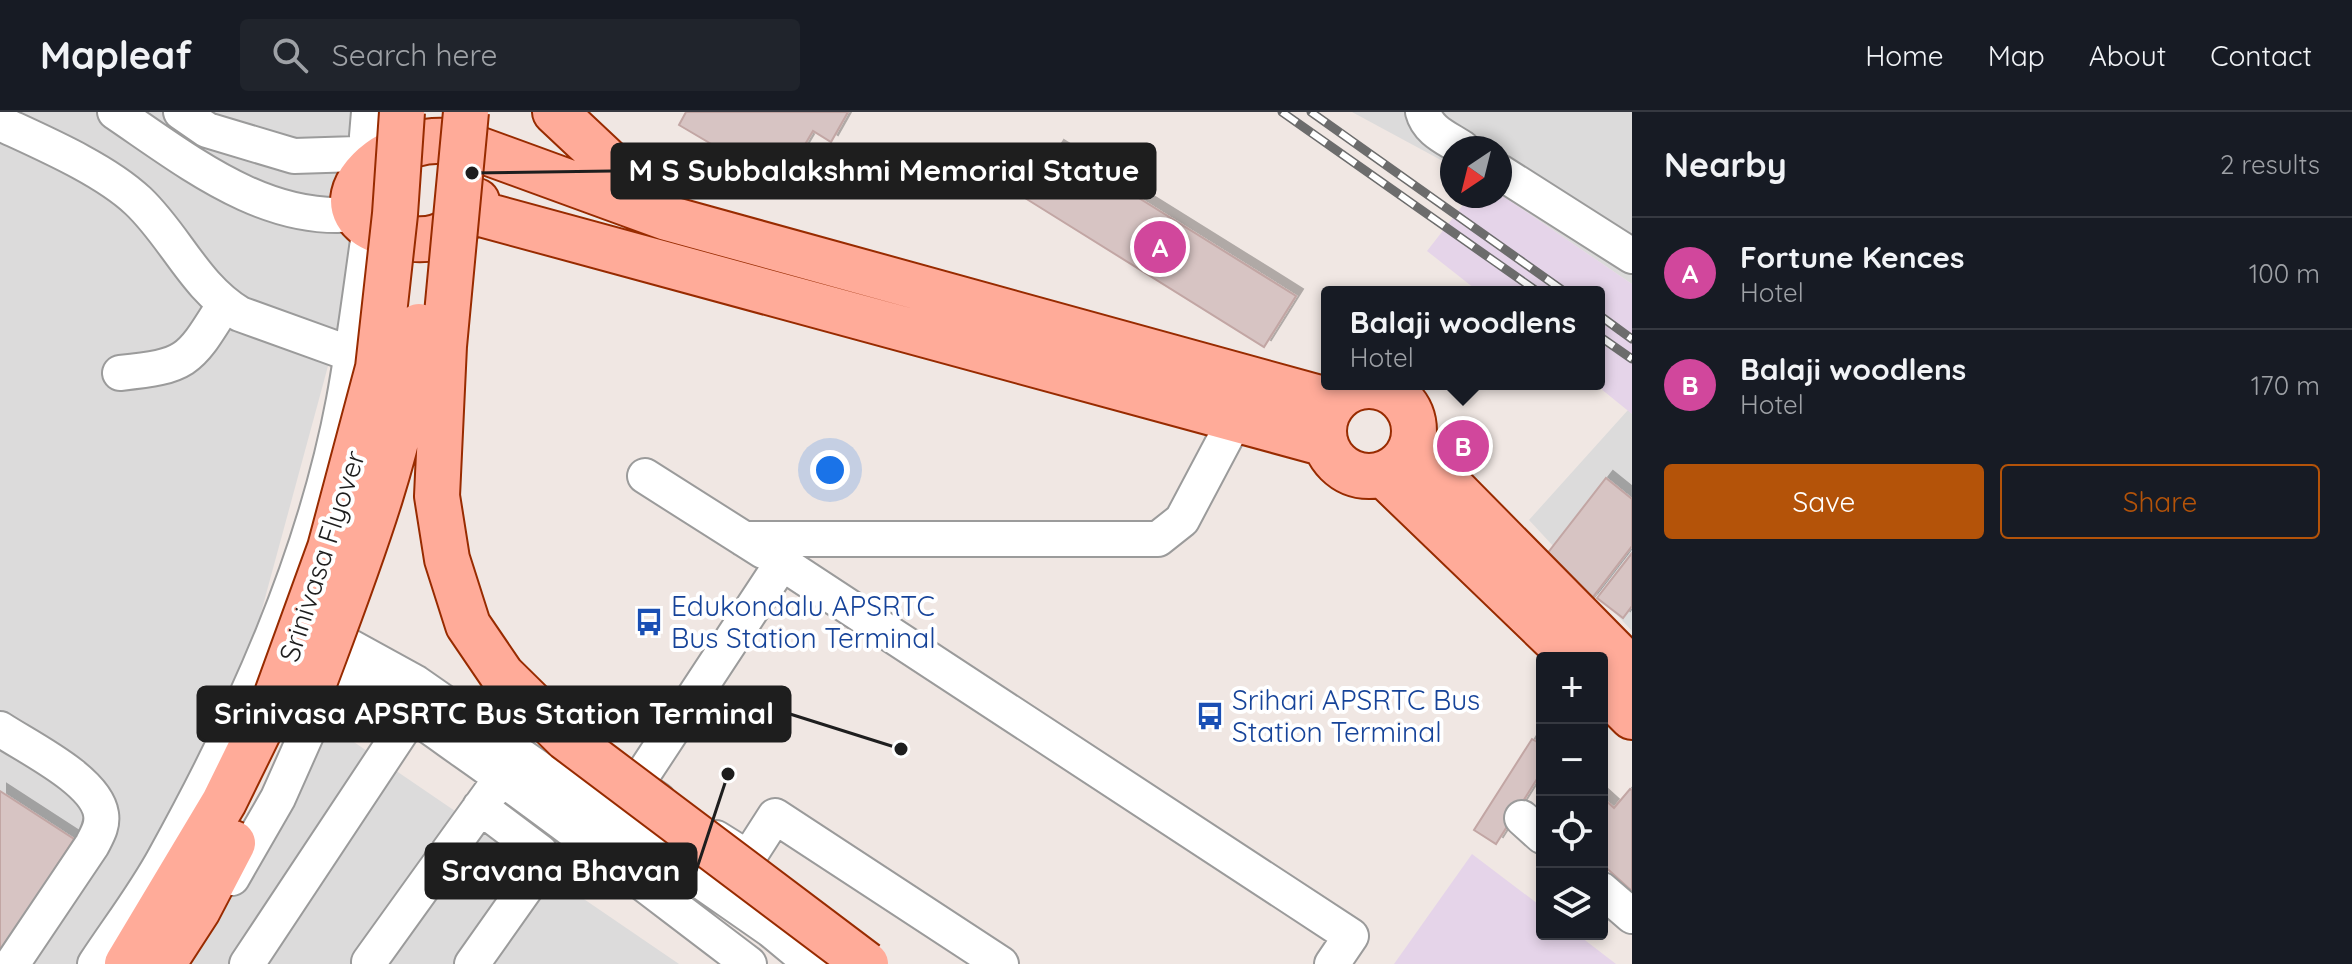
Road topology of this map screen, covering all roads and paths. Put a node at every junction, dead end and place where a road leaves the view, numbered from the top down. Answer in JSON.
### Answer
{"nodes":[{"id":1,"x":115,"y":112,"type":"edge"},
{"id":2,"x":181,"y":112,"type":"edge"},
{"id":3,"x":555,"y":112,"type":"edge"},
{"id":4,"x":1423,"y":112,"type":"edge"},
{"id":5,"x":0,"y":123,"type":"edge"},
{"id":6,"x":461,"y":123,"type":"edge"},
{"id":7,"x":374,"y":128,"type":"edge"},
{"id":8,"x":1443,"y":136,"type":"edge"},
{"id":9,"x":1512,"y":180,"type":"edge"},
{"id":10,"x":368,"y":217,"type":"junction"},
{"id":11,"x":465,"y":218,"type":"junction"},
{"id":12,"x":667,"y":218,"type":"junction"},
{"id":13,"x":1632,"y":256,"type":"edge"},
{"id":14,"x":224,"y":305,"type":"junction"},
{"id":15,"x":351,"y":354,"type":"junction"},
{"id":16,"x":120,"y":373,"type":"dead end"},
{"id":17,"x":1352,"y":390,"type":"edge"},
{"id":18,"x":1387,"y":390,"type":"edge"},
{"id":19,"x":1334,"y":402,"type":"junction"},
{"id":20,"x":1235,"y":420,"type":"junction"},
{"id":21,"x":1326,"y":444,"type":"junction"},
{"id":22,"x":1398,"y":461,"type":"junction"},
{"id":23,"x":645,"y":476,"type":"dead end"},
{"id":24,"x":744,"y":539,"type":"junction"},
{"id":25,"x":782,"y":563,"type":"junction"},
{"id":26,"x":272,"y":632,"type":"junction"},
{"id":27,"x":1569,"y":652,"type":"edge"},
{"id":28,"x":340,"y":657,"type":"junction"},
{"id":29,"x":1632,"y":670,"type":"edge"},
{"id":30,"x":1608,"y":693,"type":"edge"},
{"id":31,"x":412,"y":715,"type":"junction"},
{"id":32,"x":1632,"y":717,"type":"edge"},
{"id":33,"x":0,"y":729,"type":"edge"},
{"id":34,"x":502,"y":777,"type":"junction"},
{"id":35,"x":480,"y":807,"type":"junction"},
{"id":36,"x":1608,"y":895,"type":"edge"},
{"id":37,"x":1632,"y":916,"type":"edge"},
{"id":38,"x":771,"y":930,"type":"junction"},
{"id":39,"x":1341,"y":961,"type":"edge"},
{"id":40,"x":369,"y":962,"type":"edge"},
{"id":41,"x":12,"y":964,"type":"edge"},
{"id":42,"x":95,"y":964,"type":"edge"},
{"id":43,"x":127,"y":964,"type":"edge"},
{"id":44,"x":163,"y":964,"type":"edge"},
{"id":45,"x":181,"y":964,"type":"edge"},
{"id":46,"x":247,"y":964,"type":"edge"},
{"id":47,"x":472,"y":964,"type":"edge"},
{"id":48,"x":748,"y":964,"type":"edge"},
{"id":49,"x":812,"y":964,"type":"edge"},
{"id":50,"x":866,"y":964,"type":"edge"},
{"id":51,"x":1001,"y":964,"type":"edge"}],
"edges":[{"from":1,"to":10,"type":"street"},
{"from":2,"to":7,"type":"street"},
{"from":3,"to":12,"type":"main road"},
{"from":4,"to":8,"type":"street"},
{"from":5,"to":14,"type":"street"},
{"from":6,"to":7,"type":"main road"},
{"from":6,"to":11,"type":"main road"},
{"from":6,"to":12,"type":"main road"},
{"from":6,"to":44,"type":"main road","name":"Srinivasa Flyover","bridge":true},
{"from":6,"to":50,"type":"main road","bridge":true},
{"from":7,"to":10,"type":"main road"},
{"from":7,"to":43,"type":"main road","name":"Srinivasa Flyover","bridge":true},
{"from":9,"to":13,"type":"street"},
{"from":10,"to":11,"type":"main road"},
{"from":10,"to":15,"type":"street"},
{"from":11,"to":20,"type":"main road"},
{"from":11,"to":28,"type":"street"},
{"from":12,"to":19,"type":"main road"},
{"from":14,"to":15,"type":"street"},
{"from":14,"to":16,"type":"street"},
{"from":15,"to":26,"type":"street"},
{"from":17,"to":19,"type":"main road"},
{"from":18,"to":22,"type":"main road"},
{"from":19,"to":21,"type":"main road"},
{"from":20,"to":21,"type":"main road"},
{"from":20,"to":24,"type":"street"},
{"from":21,"to":22,"type":"main road"},
{"from":22,"to":27,"type":"main road"},
{"from":22,"to":29,"type":"main road"},
{"from":23,"to":24,"type":"street"},
{"from":24,"to":25,"type":"street"},
{"from":25,"to":39,"type":"street"},
{"from":25,"to":51,"type":"street"},
{"from":26,"to":28,"type":"street"},
{"from":26,"to":42,"type":"street"},
{"from":28,"to":31,"type":"street"},
{"from":28,"to":38,"type":"street"},
{"from":28,"to":45,"type":"street"},
{"from":30,"to":32,"type":"main road"},
{"from":31,"to":34,"type":"street"},
{"from":31,"to":46,"type":"street"},
{"from":33,"to":41,"type":"street"},
{"from":34,"to":35,"type":"street"},
{"from":34,"to":48,"type":"street"},
{"from":35,"to":40,"type":"street"},
{"from":35,"to":47,"type":"street"},
{"from":36,"to":37,"type":"street"},
{"from":38,"to":48,"type":"street"},
{"from":38,"to":49,"type":"street"}]}
